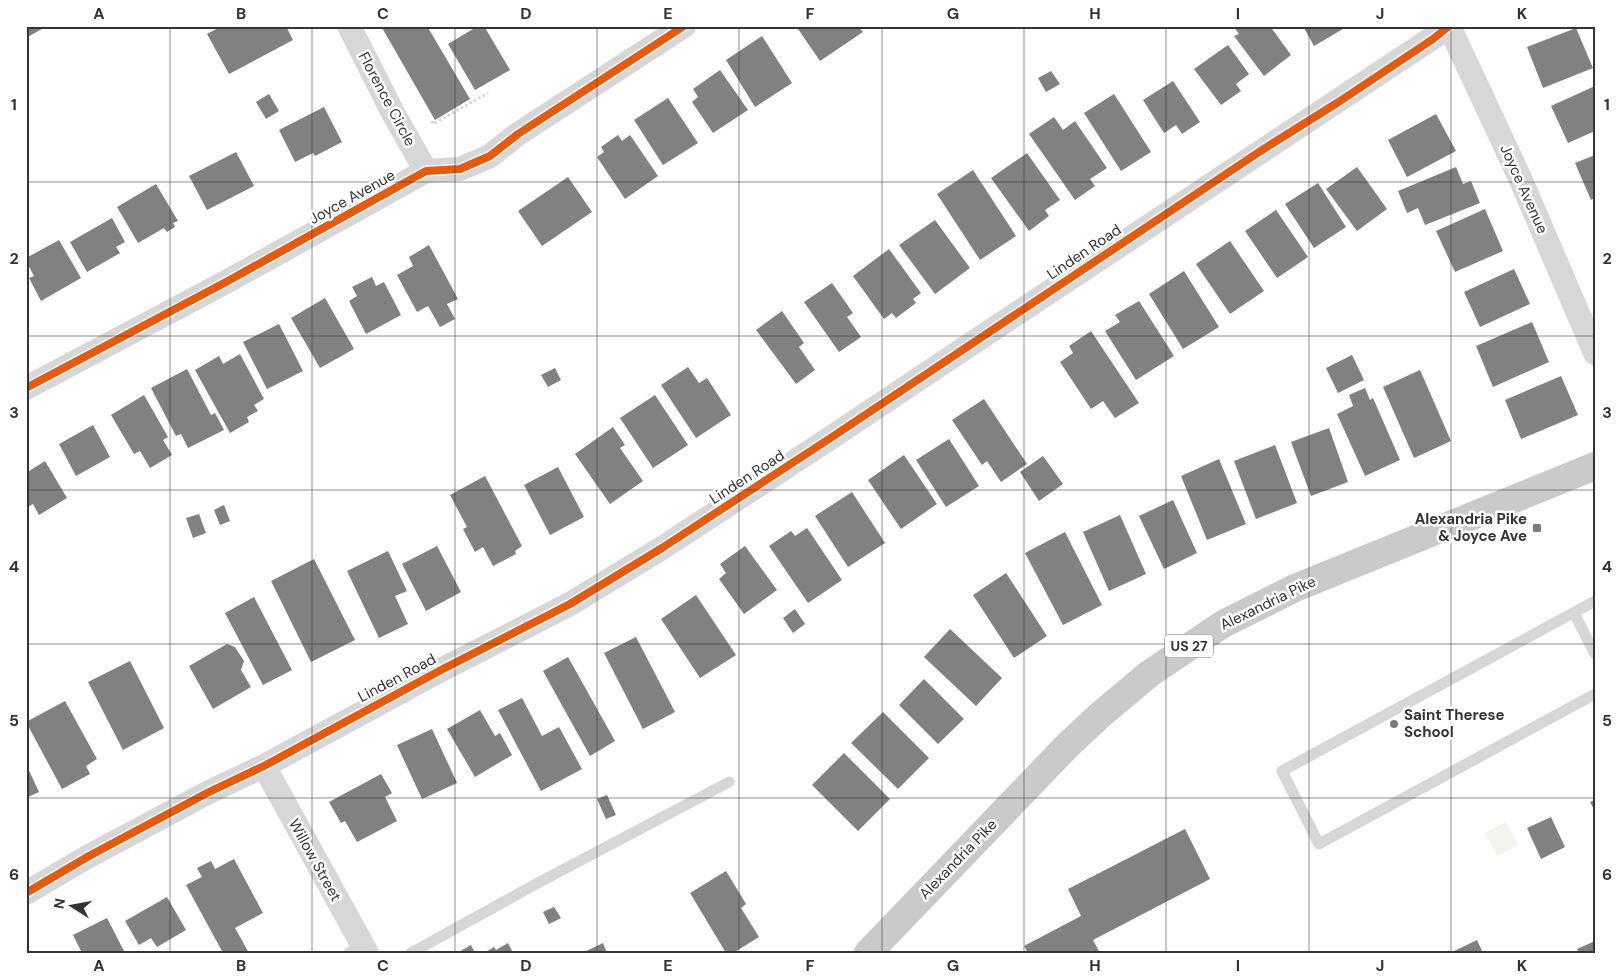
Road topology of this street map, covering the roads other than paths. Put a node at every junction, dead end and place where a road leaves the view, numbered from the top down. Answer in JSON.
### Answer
{"nodes":[{"id":1,"x":349,"y":26,"type":"edge"},
{"id":2,"x":684,"y":26,"type":"edge"},
{"id":3,"x":1449,"y":27,"type":"edge"},
{"id":4,"x":426,"y":171,"type":"junction"},
{"id":5,"x":1595,"y":353,"type":"edge"},
{"id":6,"x":26,"y":388,"type":"edge"},
{"id":7,"x":1595,"y":466,"type":"edge"},
{"id":8,"x":1595,"y":601,"type":"edge"},
{"id":9,"x":1574,"y":613,"type":"junction"},
{"id":10,"x":1595,"y":654,"type":"edge"},
{"id":11,"x":1595,"y":694,"type":"edge"},
{"id":12,"x":264,"y":766,"type":"junction"},
{"id":13,"x":728,"y":782,"type":"dead end"},
{"id":14,"x":26,"y":893,"type":"edge"},
{"id":15,"x":359,"y":950,"type":"edge"},
{"id":16,"x":411,"y":953,"type":"edge"},
{"id":17,"x":868,"y":953,"type":"edge"}],
"edges":[{"from":1,"to":4,"type":"street","name":"Florence Circle"},
{"from":2,"to":4,"type":"street","name":"Joyce Avenue"},
{"from":3,"to":5,"type":"street","name":"Joyce Avenue"},
{"from":3,"to":12,"type":"street","name":"Linden Road"},
{"from":4,"to":6,"type":"street","name":"Joyce Avenue"},
{"from":7,"to":17,"type":"main road","name":"Alexandria Pike","number":"US 27"},
{"from":8,"to":9,"type":"lane"},
{"from":9,"to":10,"type":"lane"},
{"from":9,"to":11,"type":"lane"},
{"from":12,"to":14,"type":"street","name":"Linden Road"},
{"from":12,"to":15,"type":"street","name":"Willow Street"},
{"from":13,"to":16,"type":"lane"}]}
